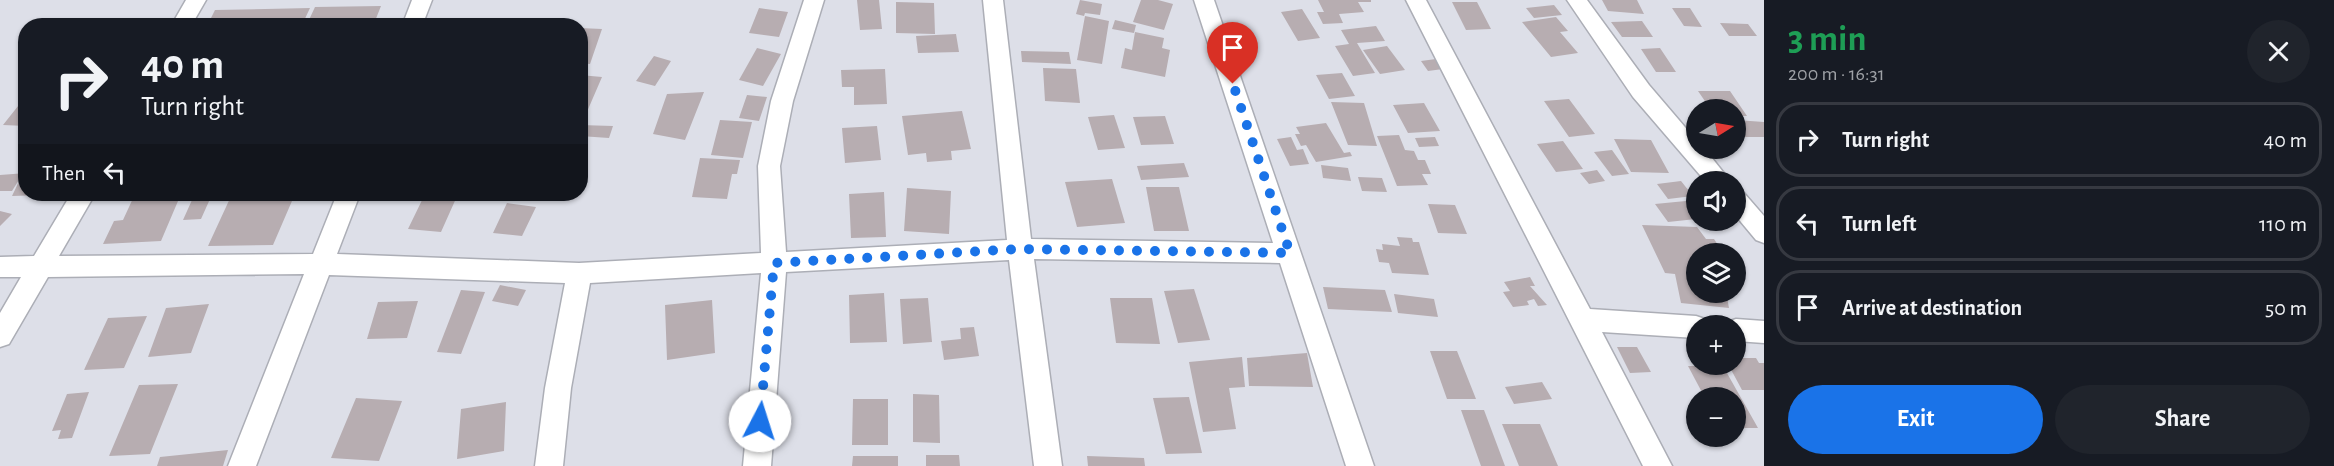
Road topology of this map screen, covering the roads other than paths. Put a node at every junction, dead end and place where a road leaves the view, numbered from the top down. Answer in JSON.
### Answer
{"nodes":[{"id":1,"x":196,"y":0,"type":"edge"},
{"id":2,"x":422,"y":0,"type":"edge"},
{"id":3,"x":814,"y":0,"type":"edge"},
{"id":4,"x":993,"y":0,"type":"edge"},
{"id":5,"x":1204,"y":0,"type":"edge"},
{"id":6,"x":1416,"y":0,"type":"edge"},
{"id":7,"x":1577,"y":0,"type":"edge"},
{"id":8,"x":186,"y":18,"type":"edge"},
{"id":9,"x":415,"y":18,"type":"edge"},
{"id":10,"x":1710,"y":171,"type":"edge"},
{"id":11,"x":78,"y":201,"type":"edge"},
{"id":12,"x":345,"y":201,"type":"edge"},
{"id":13,"x":1746,"y":212,"type":"edge"},
{"id":14,"x":1764,"y":233,"type":"edge"},
{"id":15,"x":1020,"y":249,"type":"junction"},
{"id":16,"x":1290,"y":253,"type":"junction"},
{"id":17,"x":774,"y":263,"type":"junction"},
{"id":18,"x":320,"y":264,"type":"junction"},
{"id":19,"x":40,"y":266,"type":"junction"},
{"id":20,"x":0,"y":267,"type":"edge"},
{"id":21,"x":579,"y":273,"type":"junction"},
{"id":22,"x":1580,"y":319,"type":"junction"},
{"id":23,"x":1686,"y":326,"type":"edge"},
{"id":24,"x":1746,"y":331,"type":"edge"},
{"id":25,"x":1764,"y":332,"type":"edge"},
{"id":26,"x":0,"y":336,"type":"edge"},
{"id":27,"x":242,"y":466,"type":"edge"},
{"id":28,"x":549,"y":466,"type":"edge"},
{"id":29,"x":757,"y":466,"type":"edge"},
{"id":30,"x":1048,"y":466,"type":"edge"},
{"id":31,"x":1360,"y":466,"type":"edge"},
{"id":32,"x":1658,"y":466,"type":"edge"}],
"edges":[{"from":1,"to":8,"type":"street"},
{"from":2,"to":9,"type":"street"},
{"from":3,"to":17,"type":"street"},
{"from":4,"to":15,"type":"street"},
{"from":5,"to":16,"type":"street"},
{"from":6,"to":22,"type":"street"},
{"from":7,"to":10,"type":"street"},
{"from":11,"to":19,"type":"street"},
{"from":12,"to":18,"type":"street"},
{"from":13,"to":14,"type":"street"},
{"from":15,"to":16,"type":"street"},
{"from":15,"to":17,"type":"street"},
{"from":15,"to":30,"type":"street"},
{"from":16,"to":31,"type":"street"},
{"from":17,"to":21,"type":"street"},
{"from":17,"to":29,"type":"street"},
{"from":18,"to":19,"type":"street"},
{"from":18,"to":21,"type":"street"},
{"from":18,"to":27,"type":"street"},
{"from":19,"to":20,"type":"street"},
{"from":19,"to":26,"type":"street"},
{"from":21,"to":28,"type":"street"},
{"from":22,"to":23,"type":"street"},
{"from":22,"to":32,"type":"street"},
{"from":24,"to":25,"type":"street"}]}
